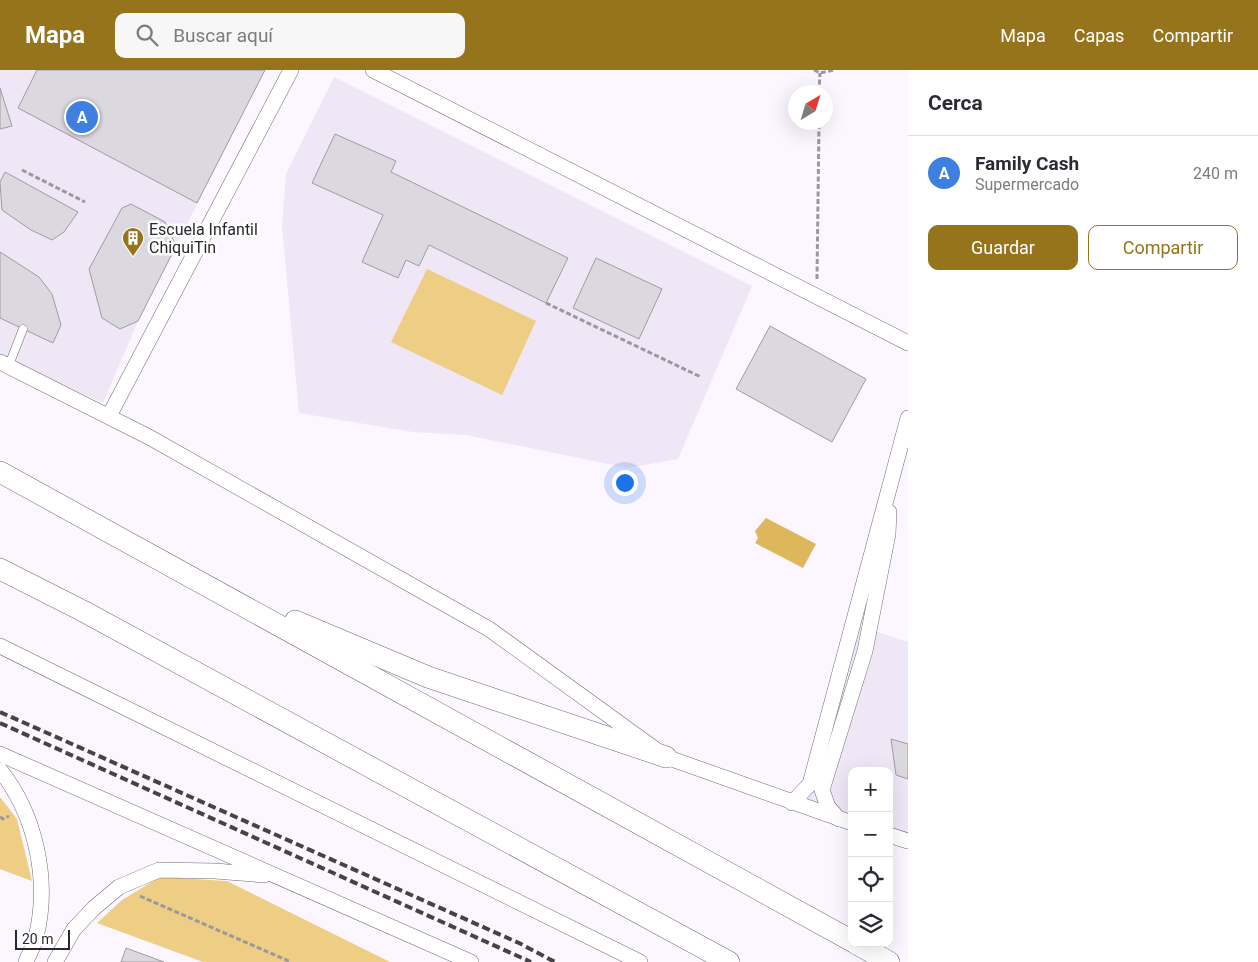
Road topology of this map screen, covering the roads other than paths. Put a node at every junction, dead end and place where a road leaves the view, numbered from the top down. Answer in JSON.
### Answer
{"nodes":[{"id":1,"x":291,"y":70,"type":"edge"},
{"id":2,"x":373,"y":70,"type":"edge"},
{"id":3,"x":23,"y":329,"type":"dead end"},
{"id":4,"x":908,"y":343,"type":"edge"},
{"id":5,"x":4,"y":363,"type":"edge"},
{"id":6,"x":109,"y":416,"type":"junction"},
{"id":7,"x":908,"y":418,"type":"edge"},
{"id":8,"x":0,"y":472,"type":"edge"},
{"id":9,"x":890,"y":485,"type":"junction"},
{"id":10,"x":0,"y":568,"type":"edge"},
{"id":11,"x":191,"y":577,"type":"junction"},
{"id":12,"x":0,"y":646,"type":"edge"},
{"id":13,"x":0,"y":754,"type":"edge"},
{"id":14,"x":666,"y":757,"type":"junction"},
{"id":15,"x":0,"y":770,"type":"edge"},
{"id":16,"x":792,"y":803,"type":"junction"},
{"id":17,"x":846,"y":821,"type":"edge"},
{"id":18,"x":893,"y":836,"type":"edge"},
{"id":19,"x":908,"y":841,"type":"edge"},
{"id":20,"x":277,"y":876,"type":"junction"},
{"id":21,"x":848,"y":939,"type":"edge"},
{"id":22,"x":862,"y":947,"type":"edge"},
{"id":23,"x":26,"y":962,"type":"edge"},
{"id":24,"x":55,"y":962,"type":"edge"},
{"id":25,"x":471,"y":962,"type":"edge"},
{"id":26,"x":640,"y":962,"type":"edge"},
{"id":27,"x":729,"y":962,"type":"edge"},
{"id":28,"x":889,"y":962,"type":"edge"}],
"edges":[{"from":1,"to":6,"type":"street"},
{"from":2,"to":4,"type":"street"},
{"from":3,"to":5,"type":"lane"},
{"from":5,"to":6,"type":"street"},
{"from":6,"to":14,"type":"street"},
{"from":7,"to":9,"type":"street"},
{"from":8,"to":11,"type":"main road"},
{"from":9,"to":16,"type":"street"},
{"from":9,"to":17,"type":"street"},
{"from":10,"to":27,"type":"main road"},
{"from":11,"to":14,"type":"main road"},
{"from":11,"to":21,"type":"main road"},
{"from":12,"to":26,"type":"street"},
{"from":13,"to":20,"type":"street"},
{"from":14,"to":16,"type":"street"},
{"from":15,"to":23,"type":"street"},
{"from":16,"to":17,"type":"street"},
{"from":18,"to":19,"type":"street"},
{"from":20,"to":24,"type":"street"},
{"from":20,"to":25,"type":"street"},
{"from":22,"to":28,"type":"main road"}]}
